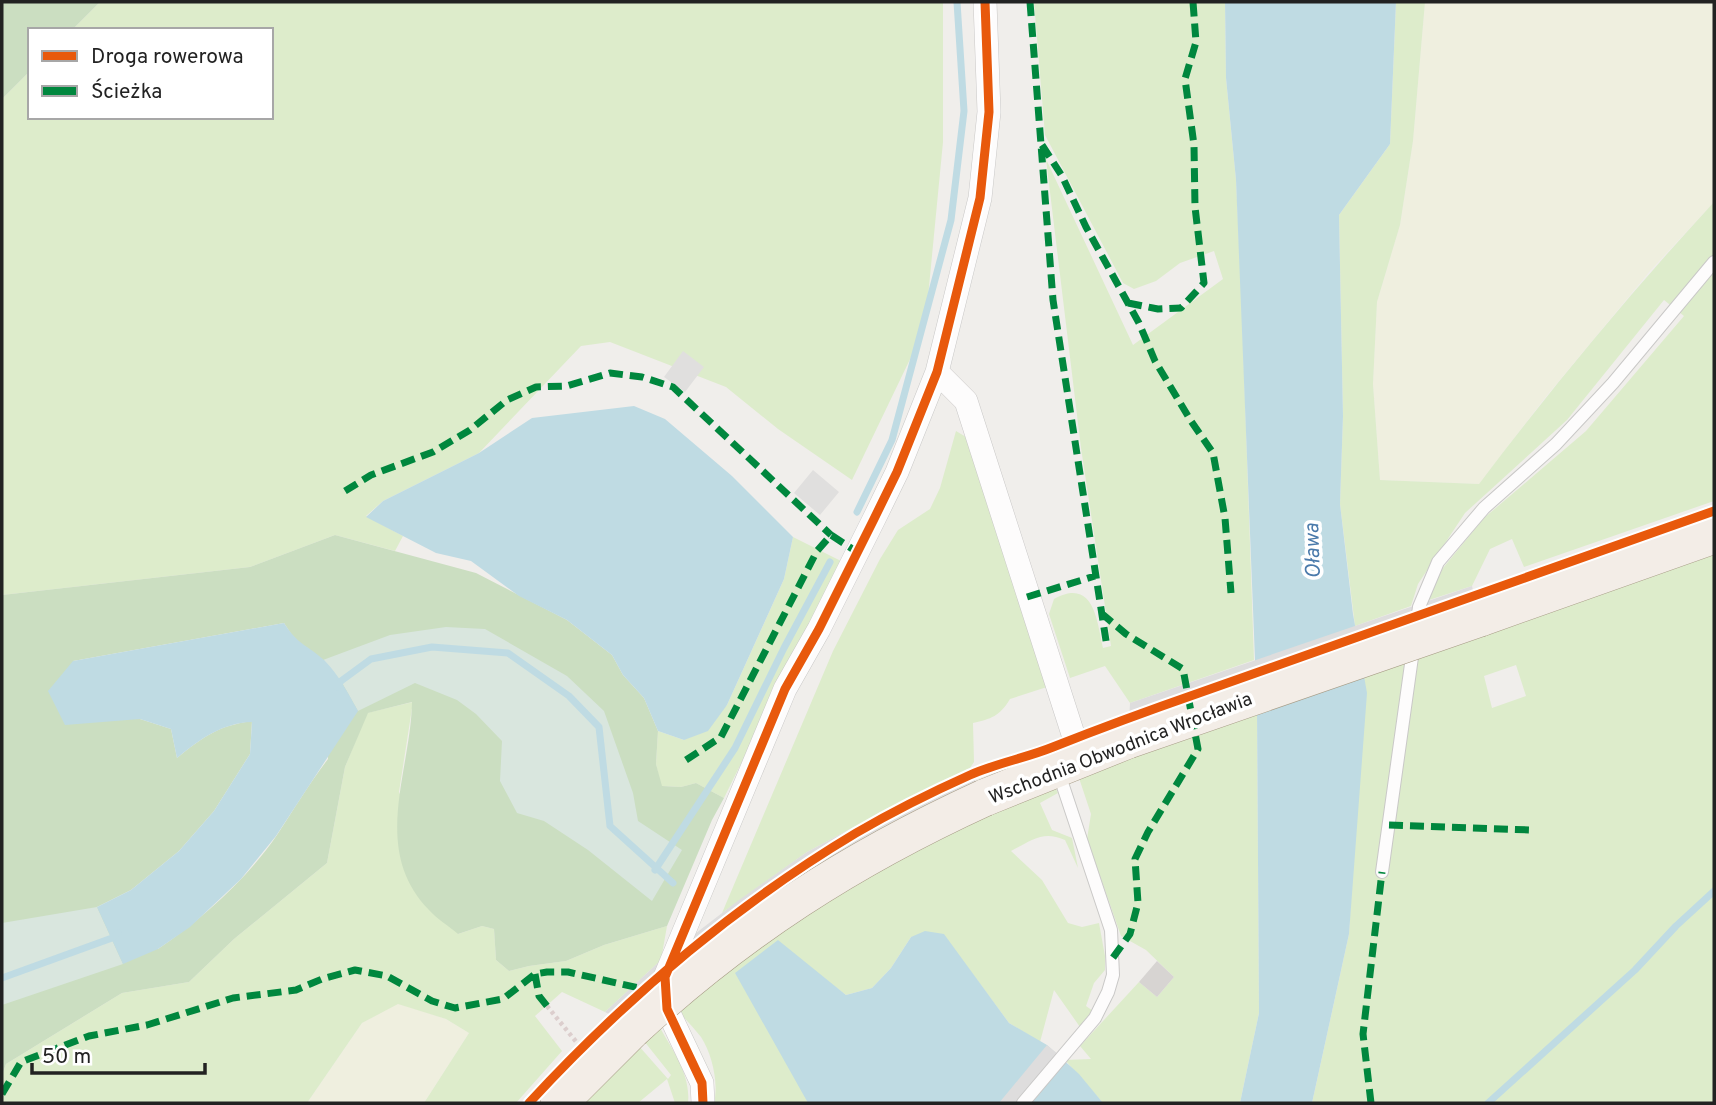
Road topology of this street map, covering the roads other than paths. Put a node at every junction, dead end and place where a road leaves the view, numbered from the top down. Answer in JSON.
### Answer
{"nodes":[{"id":1,"x":985,"y":2,"type":"edge"},
{"id":2,"x":1714,"y":262,"type":"edge"},
{"id":3,"x":937,"y":372,"type":"junction"},
{"id":4,"x":1714,"y":535,"type":"edge"},
{"id":5,"x":1069,"y":764,"type":"junction"},
{"id":6,"x":1382,"y":872,"type":"dead end"},
{"id":7,"x":559,"y":1103,"type":"edge"},
{"id":8,"x":703,"y":1103,"type":"edge"},
{"id":9,"x":1023,"y":1103,"type":"edge"}],
"edges":[{"from":1,"to":3,"type":"street"},
{"from":2,"to":6,"type":"lane"},
{"from":3,"to":5,"type":"street"},
{"from":3,"to":8,"type":"street"},
{"from":4,"to":5,"type":"main road","name":"Wschodnia Obwodnica Wrocławia","bridge":true},
{"from":5,"to":7,"type":"main road","name":"Wschodnia Obwodnica Wrocławia","bridge":true},
{"from":5,"to":9,"type":"lane"}]}
